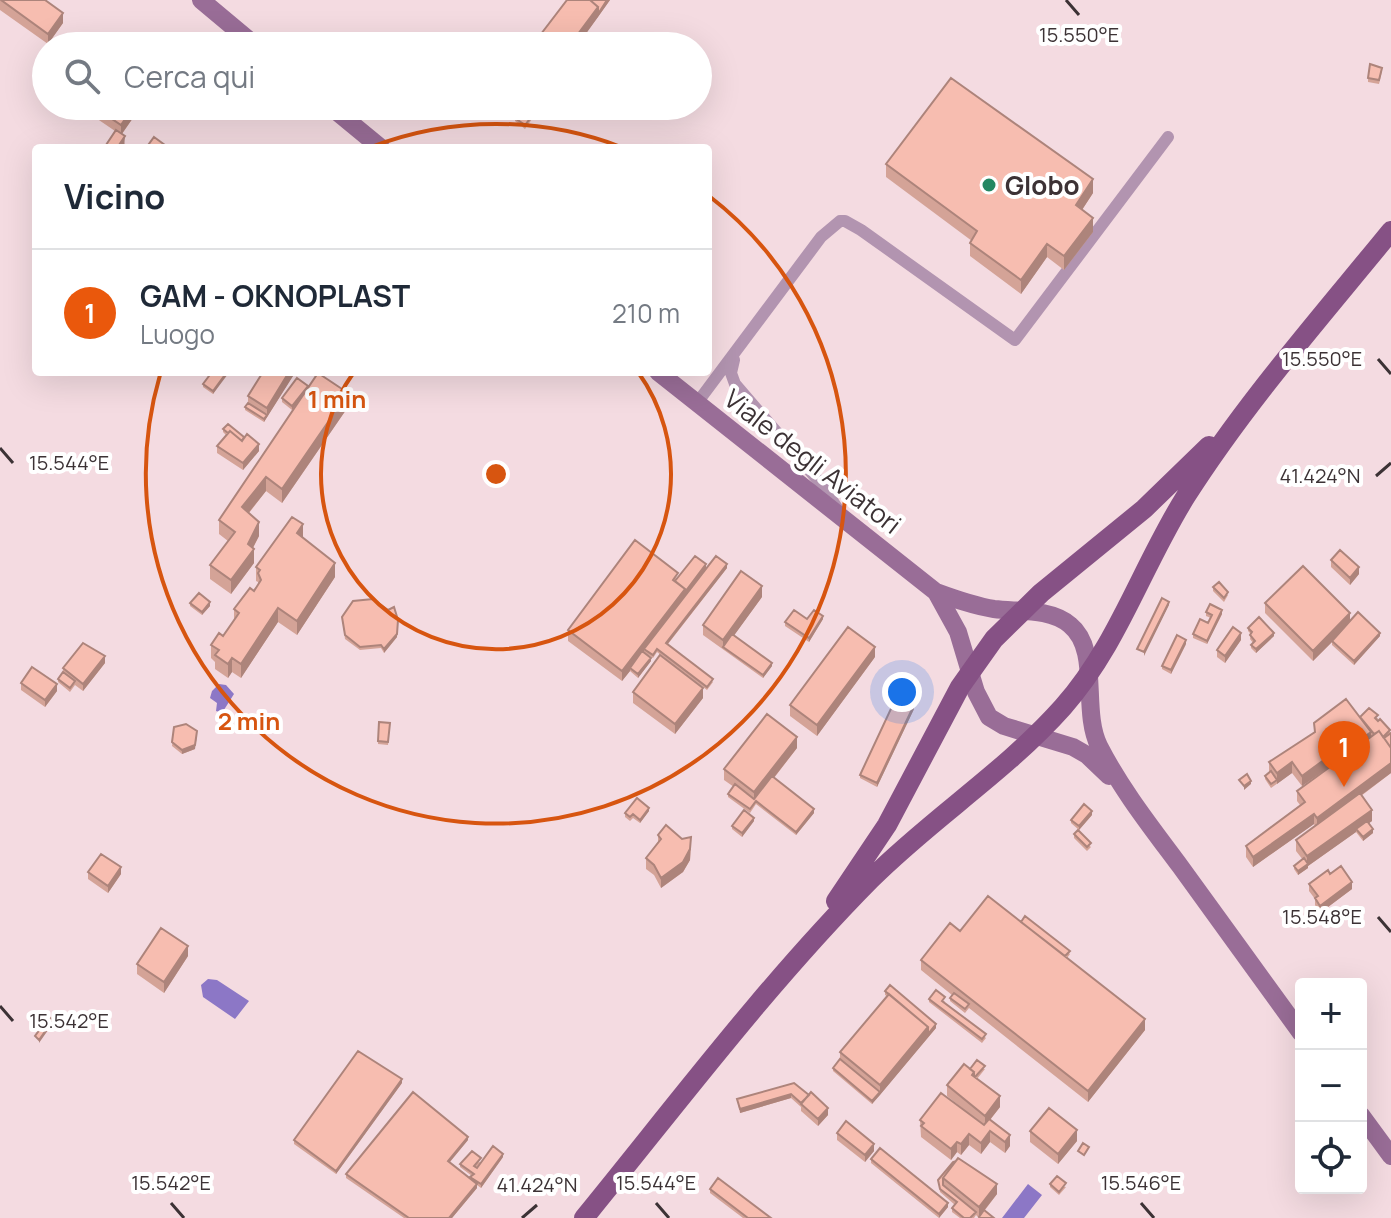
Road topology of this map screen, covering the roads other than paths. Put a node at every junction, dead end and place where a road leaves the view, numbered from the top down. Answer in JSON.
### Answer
{"nodes":[{"id":1,"x":201,"y":0,"type":"edge"},
{"id":2,"x":239,"y":32,"type":"edge"},
{"id":3,"x":347,"y":120,"type":"edge"},
{"id":4,"x":1168,"y":137,"type":"dead end"},
{"id":5,"x":376,"y":144,"type":"edge"},
{"id":6,"x":1391,"y":231,"type":"edge"},
{"id":7,"x":735,"y":355,"type":"junction"},
{"id":8,"x":663,"y":376,"type":"edge"},
{"id":9,"x":1256,"y":396,"type":"junction"},
{"id":10,"x":697,"y":403,"type":"junction"},
{"id":11,"x":840,"y":514,"type":"junction"},
{"id":12,"x":936,"y":592,"type":"junction"},
{"id":13,"x":1021,"y":611,"type":"junction"},
{"id":14,"x":970,"y":672,"type":"junction"},
{"id":15,"x":1088,"y":676,"type":"junction"},
{"id":16,"x":1035,"y":736,"type":"junction"},
{"id":17,"x":1131,"y":799,"type":"junction"},
{"id":18,"x":797,"y":958,"type":"junction"},
{"id":19,"x":1295,"y":1025,"type":"edge"},
{"id":20,"x":1366,"y":1122,"type":"edge"},
{"id":21,"x":1391,"y":1156,"type":"edge"},
{"id":22,"x":584,"y":1218,"type":"edge"}],
"edges":[{"from":1,"to":2,"type":"main road"},
{"from":3,"to":5,"type":"main road"},
{"from":4,"to":7,"type":"street","name":"Viale degli Aviatori"},
{"from":6,"to":9,"type":"main road"},
{"from":7,"to":10,"type":"street"},
{"from":7,"to":11,"type":"street"},
{"from":8,"to":10,"type":"main road","name":"Viale degli Aviatori"},
{"from":9,"to":13,"type":"main road"},
{"from":9,"to":15,"type":"main road"},
{"from":10,"to":11,"type":"main road","name":"Viale degli Aviatori"},
{"from":11,"to":12,"type":"main road","name":"Viale degli Aviatori"},
{"from":12,"to":13,"type":"main road","name":"Viale degli Aviatori"},
{"from":12,"to":14,"type":"main road","name":"Viale degli Aviatori"},
{"from":13,"to":14,"type":"main road"},
{"from":13,"to":15,"type":"main road"},
{"from":14,"to":16,"type":"main road"},
{"from":14,"to":18,"type":"main road"},
{"from":15,"to":16,"type":"main road"},
{"from":15,"to":17,"type":"main road"},
{"from":16,"to":17,"type":"main road"},
{"from":16,"to":18,"type":"main road"},
{"from":17,"to":19,"type":"main road"},
{"from":18,"to":22,"type":"main road"},
{"from":20,"to":21,"type":"main road"}]}
